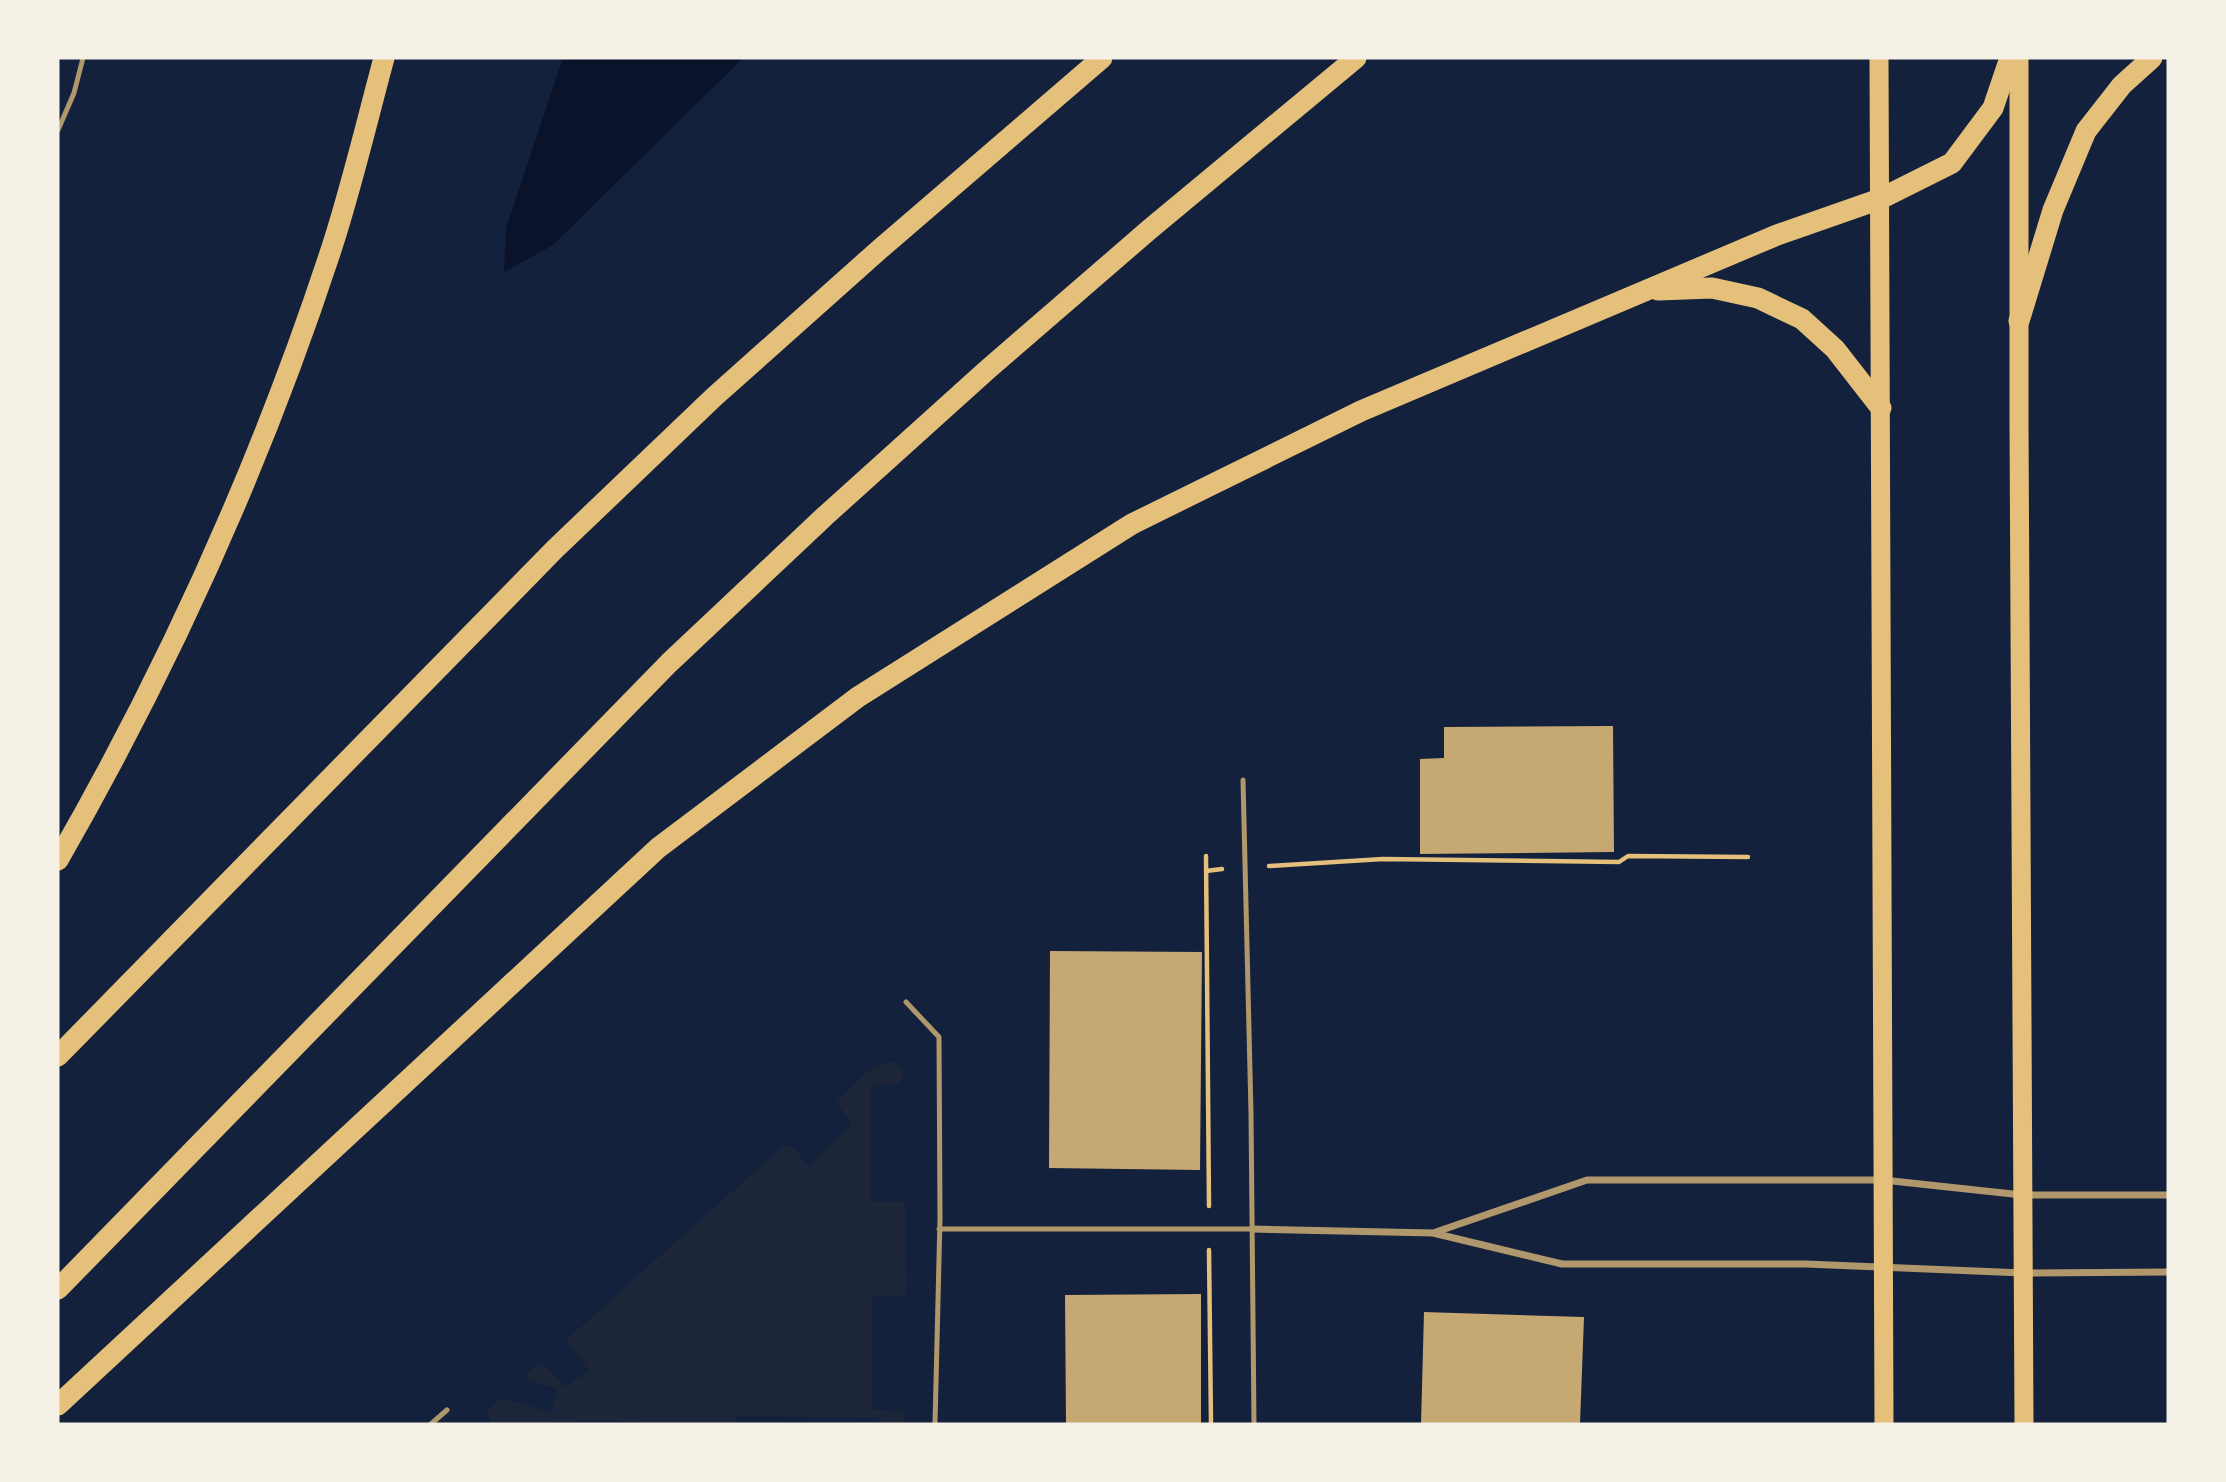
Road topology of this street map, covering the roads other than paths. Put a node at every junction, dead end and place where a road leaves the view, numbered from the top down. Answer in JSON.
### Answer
{"nodes":[{"id":1,"x":83,"y":58,"type":"edge"},
{"id":2,"x":384,"y":58,"type":"edge"},
{"id":3,"x":1102,"y":58,"type":"edge"},
{"id":4,"x":1356,"y":58,"type":"edge"},
{"id":5,"x":1879,"y":58,"type":"edge"},
{"id":6,"x":2010,"y":58,"type":"edge"},
{"id":7,"x":2019,"y":58,"type":"edge"},
{"id":8,"x":2151,"y":58,"type":"edge"},
{"id":9,"x":58,"y":130,"type":"edge"},
{"id":10,"x":1880,"y":199,"type":"junction"},
{"id":11,"x":1642,"y":291,"type":"junction"},
{"id":12,"x":2019,"y":321,"type":"junction"},
{"id":13,"x":1881,"y":408,"type":"junction"},
{"id":14,"x":1243,"y":780,"type":"dead end"},
{"id":15,"x":58,"y":860,"type":"edge"},
{"id":16,"x":906,"y":1002,"type":"dead end"},
{"id":17,"x":58,"y":1056,"type":"edge"},
{"id":18,"x":1883,"y":1180,"type":"junction"},
{"id":19,"x":2022,"y":1195,"type":"junction"},
{"id":20,"x":2168,"y":1195,"type":"edge"},
{"id":21,"x":939,"y":1229,"type":"junction"},
{"id":22,"x":1252,"y":1229,"type":"junction"},
{"id":23,"x":1433,"y":1234,"type":"junction"},
{"id":24,"x":1883,"y":1267,"type":"junction"},
{"id":25,"x":2168,"y":1272,"type":"edge"},
{"id":26,"x":2023,"y":1273,"type":"junction"},
{"id":27,"x":58,"y":1289,"type":"edge"},
{"id":28,"x":58,"y":1405,"type":"edge"},
{"id":29,"x":447,"y":1410,"type":"dead end"},
{"id":30,"x":431,"y":1424,"type":"edge"},
{"id":31,"x":935,"y":1424,"type":"edge"},
{"id":32,"x":1254,"y":1424,"type":"edge"},
{"id":33,"x":1884,"y":1424,"type":"edge"},
{"id":34,"x":2024,"y":1424,"type":"edge"}],
"edges":[{"from":1,"to":9,"type":"lane"},
{"from":2,"to":15,"type":"highway"},
{"from":3,"to":17,"type":"highway"},
{"from":4,"to":27,"type":"highway"},
{"from":5,"to":10,"type":"highway"},
{"from":6,"to":10,"type":"highway"},
{"from":7,"to":12,"type":"highway"},
{"from":8,"to":12,"type":"highway"},
{"from":10,"to":11,"type":"highway"},
{"from":10,"to":13,"type":"highway"},
{"from":11,"to":13,"type":"highway"},
{"from":11,"to":28,"type":"highway"},
{"from":12,"to":19,"type":"highway"},
{"from":13,"to":18,"type":"highway"},
{"from":14,"to":22,"type":"lane"},
{"from":16,"to":21,"type":"lane"},
{"from":18,"to":19,"type":"street"},
{"from":18,"to":23,"type":"street"},
{"from":18,"to":24,"type":"highway"},
{"from":19,"to":20,"type":"street"},
{"from":19,"to":26,"type":"highway"},
{"from":21,"to":22,"type":"lane"},
{"from":21,"to":31,"type":"lane"},
{"from":22,"to":23,"type":"street"},
{"from":22,"to":32,"type":"lane"},
{"from":23,"to":24,"type":"street"},
{"from":24,"to":26,"type":"street"},
{"from":24,"to":33,"type":"highway"},
{"from":25,"to":26,"type":"street"},
{"from":26,"to":34,"type":"highway"},
{"from":29,"to":30,"type":"lane"}]}
